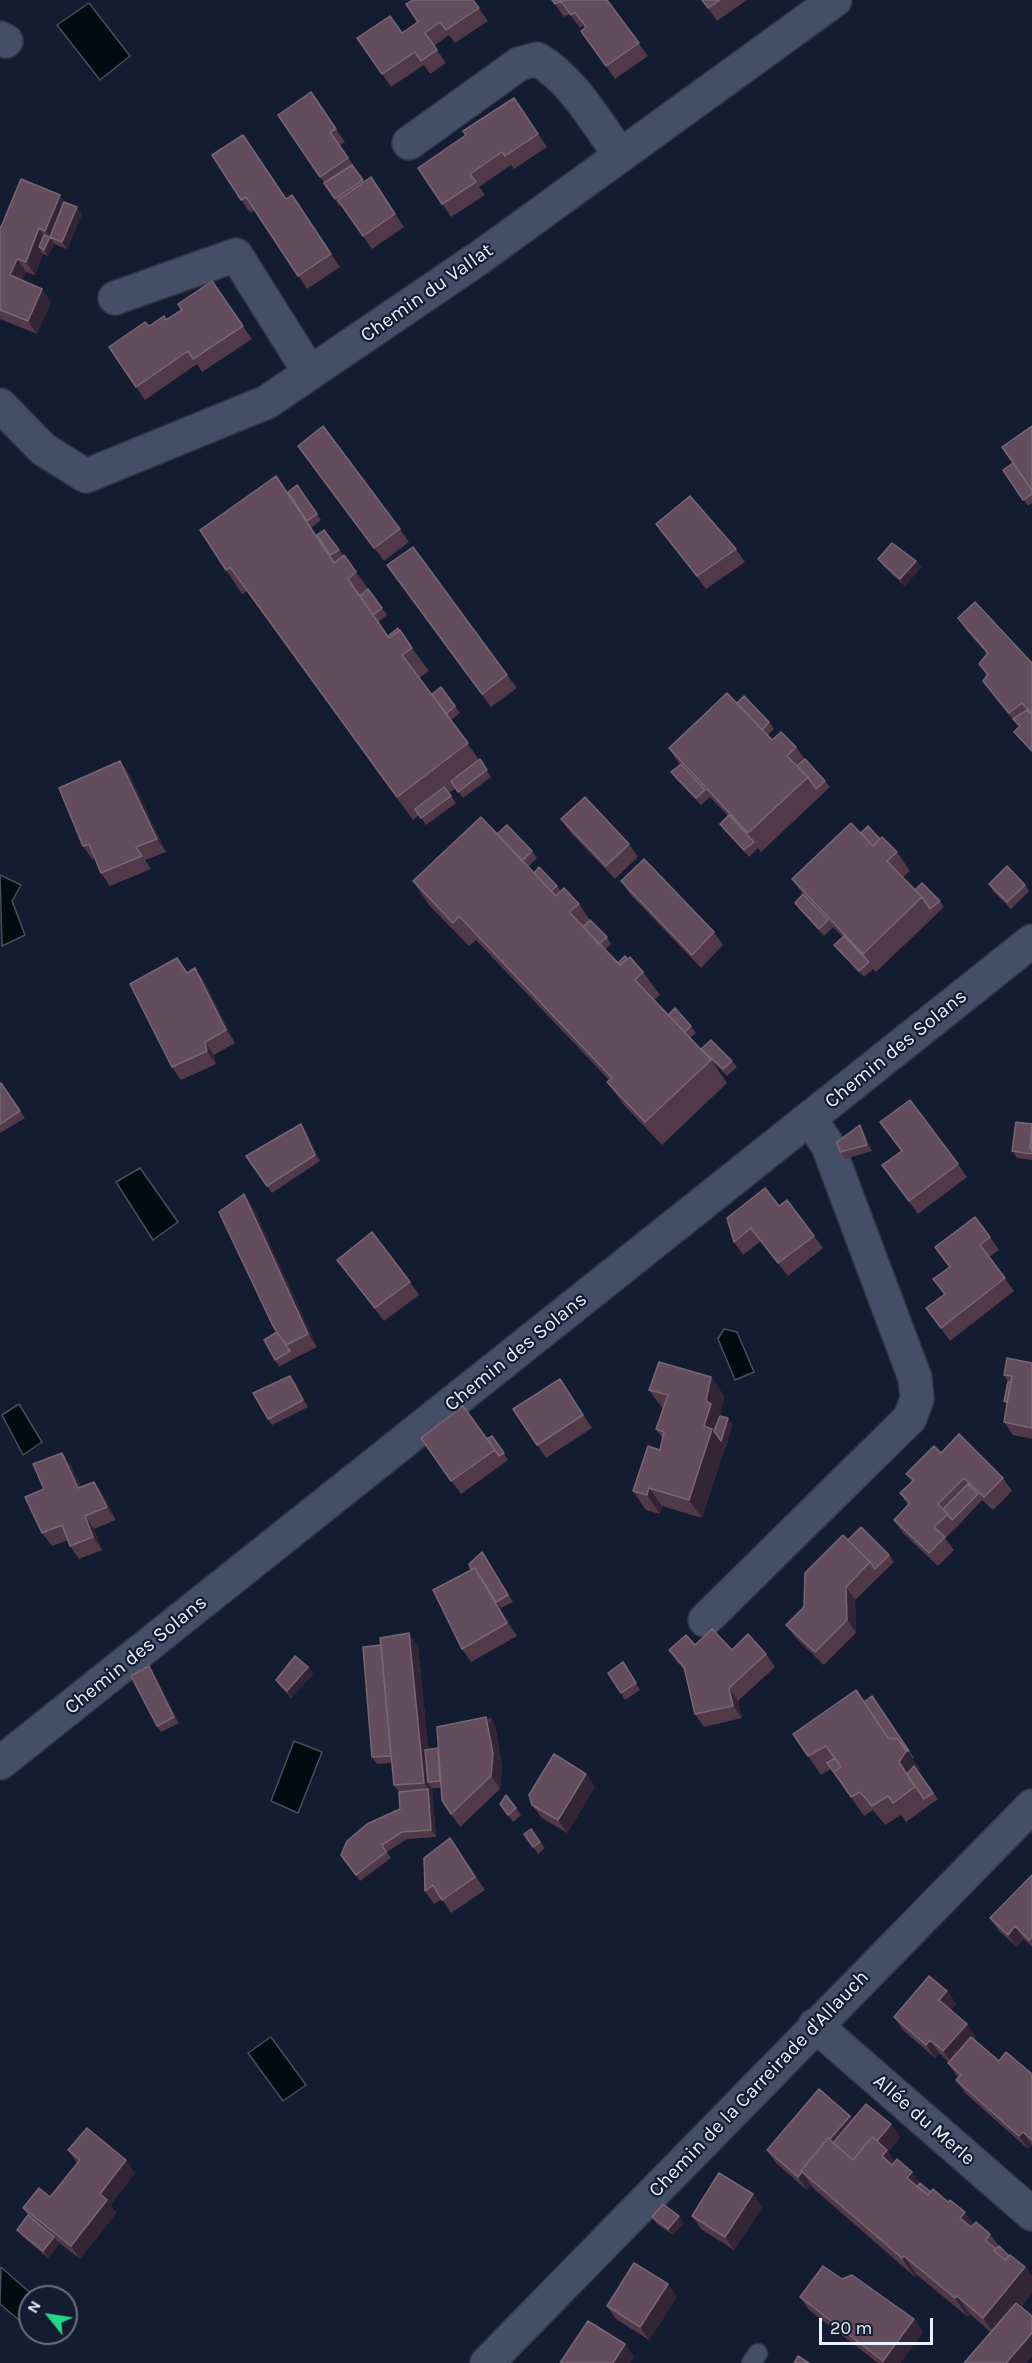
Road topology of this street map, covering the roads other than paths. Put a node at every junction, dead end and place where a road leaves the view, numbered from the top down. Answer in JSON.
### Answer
{"nodes":[{"id":1,"x":835,"y":0,"type":"edge"},
{"id":2,"x":409,"y":142,"type":"dead end"},
{"id":3,"x":620,"y":155,"type":"junction"},
{"id":4,"x":115,"y":298,"type":"dead end"},
{"id":5,"x":310,"y":373,"type":"junction"},
{"id":6,"x":0,"y":405,"type":"edge"},
{"id":7,"x":1032,"y":941,"type":"edge"},
{"id":8,"x":810,"y":1118,"type":"junction"},
{"id":9,"x":705,"y":1620,"type":"dead end"},
{"id":10,"x":0,"y":1763,"type":"edge"},
{"id":11,"x":1032,"y":1806,"type":"edge"},
{"id":12,"x":815,"y":2025,"type":"junction"},
{"id":13,"x":1032,"y":2214,"type":"edge"},
{"id":14,"x":487,"y":2363,"type":"edge"}],
"edges":[{"from":1,"to":3,"type":"street","name":"Chemin du Vallat"},
{"from":2,"to":3,"type":"street"},
{"from":3,"to":5,"type":"street","name":"Chemin du Vallat"},
{"from":4,"to":5,"type":"street"},
{"from":5,"to":6,"type":"street","name":"Chemin du Vallat"},
{"from":7,"to":8,"type":"street","name":"Chemin des Solans"},
{"from":8,"to":9,"type":"street"},
{"from":8,"to":10,"type":"street","name":"Chemin des Solans"},
{"from":11,"to":12,"type":"street","name":"Chemin de la Carreirade d'Allauch"},
{"from":12,"to":13,"type":"street","name":"Allée du Merle"},
{"from":12,"to":14,"type":"street","name":"Chemin de la Carreirade d'Allauch"}]}
